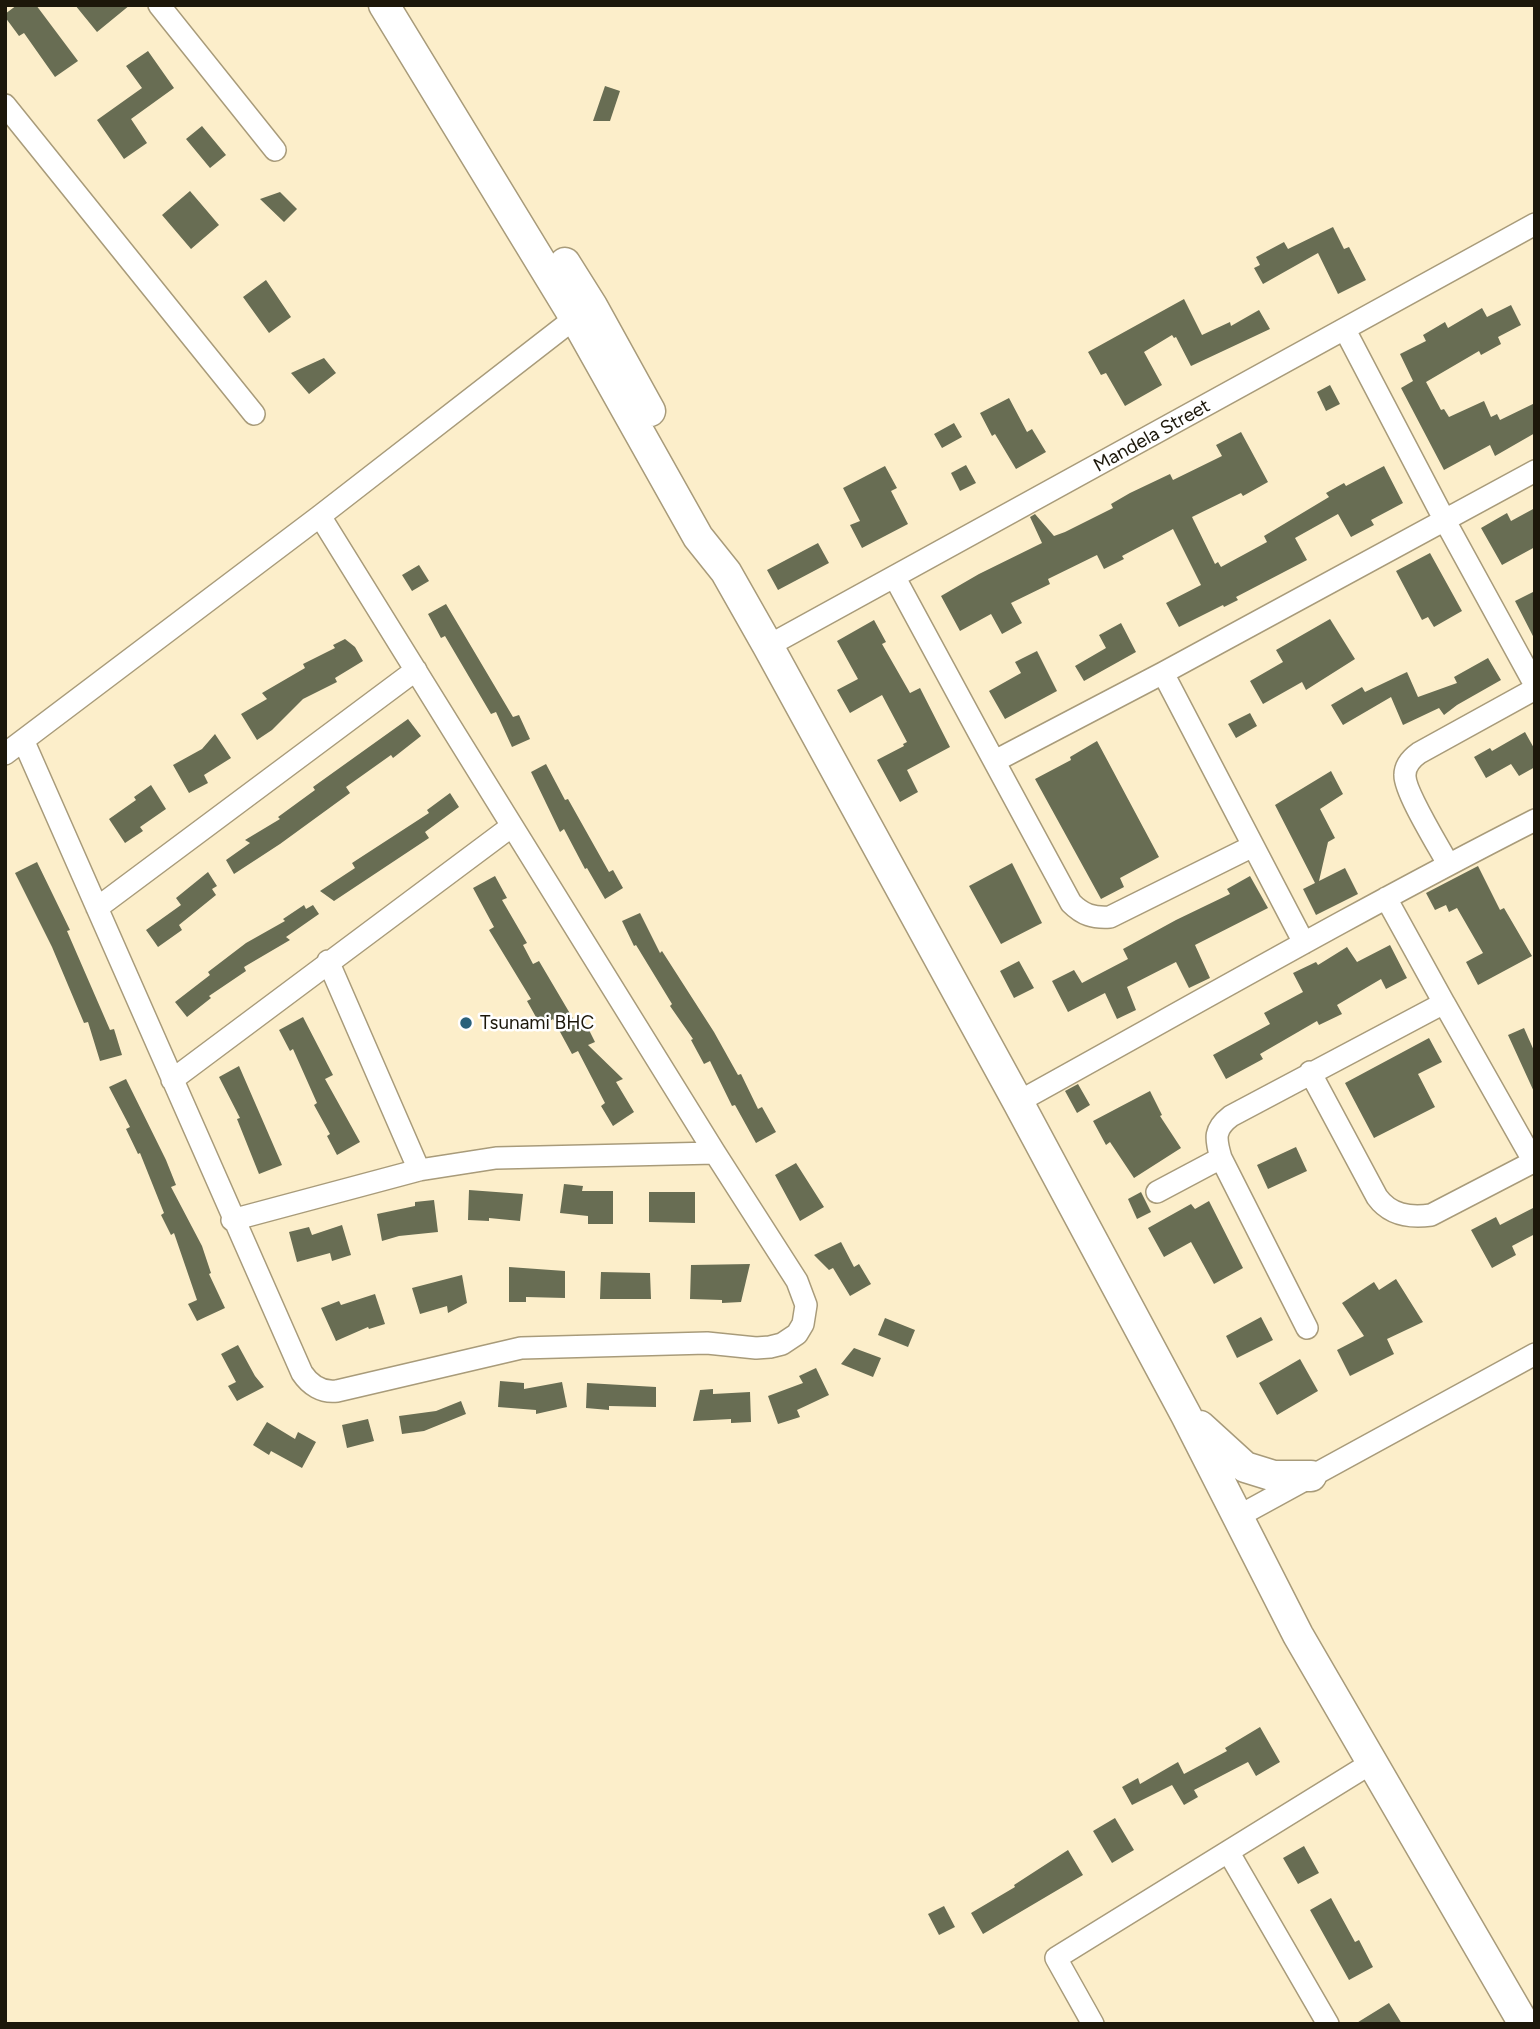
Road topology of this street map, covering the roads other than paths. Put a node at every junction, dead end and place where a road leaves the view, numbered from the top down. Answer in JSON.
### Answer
{"nodes":[{"id":1,"x":159,"y":5,"type":"edge"},
{"id":2,"x":384,"y":5,"type":"edge"},
{"id":3,"x":403,"y":5,"type":"edge"},
{"id":4,"x":5,"y":105,"type":"edge"},
{"id":5,"x":275,"y":150,"type":"dead end"},
{"id":6,"x":1535,"y":224,"type":"edge"},
{"id":7,"x":583,"y":312,"type":"junction"},
{"id":8,"x":1345,"y":330,"type":"junction"},
{"id":9,"x":254,"y":414,"type":"dead end"},
{"id":10,"x":1535,"y":471,"type":"edge"},
{"id":11,"x":320,"y":516,"type":"junction"},
{"id":12,"x":1444,"y":519,"type":"junction"},
{"id":13,"x":895,"y":578,"type":"junction"},
{"id":14,"x":768,"y":646,"type":"junction"},
{"id":15,"x":416,"y":670,"type":"junction"},
{"id":16,"x":1163,"y":673,"type":"junction"},
{"id":17,"x":1535,"y":687,"type":"edge"},
{"id":18,"x":23,"y":742,"type":"junction"},
{"id":19,"x":5,"y":754,"type":"edge"},
{"id":20,"x":995,"y":761,"type":"junction"},
{"id":21,"x":1535,"y":820,"type":"edge"},
{"id":22,"x":512,"y":826,"type":"junction"},
{"id":23,"x":1253,"y":846,"type":"junction"},
{"id":24,"x":1448,"y":864,"type":"junction"},
{"id":25,"x":1386,"y":898,"type":"junction"},
{"id":26,"x":97,"y":908,"type":"junction"},
{"id":27,"x":1304,"y":943,"type":"junction"},
{"id":28,"x":328,"y":961,"type":"junction"},
{"id":29,"x":1444,"y":1003,"type":"junction"},
{"id":30,"x":1310,"y":1072,"type":"junction"},
{"id":31,"x":172,"y":1080,"type":"junction"},
{"id":32,"x":1018,"y":1102,"type":"junction"},
{"id":33,"x":715,"y":1153,"type":"junction"},
{"id":34,"x":1221,"y":1158,"type":"junction"},
{"id":35,"x":1534,"y":1161,"type":"edge"},
{"id":36,"x":419,"y":1170,"type":"junction"},
{"id":37,"x":1157,"y":1192,"type":"dead end"},
{"id":38,"x":233,"y":1220,"type":"junction"},
{"id":39,"x":1307,"y":1328,"type":"dead end"},
{"id":40,"x":1535,"y":1354,"type":"edge"},
{"id":41,"x":1186,"y":1415,"type":"junction"},
{"id":42,"x":1311,"y":1476,"type":"junction"},
{"id":43,"x":1237,"y":1517,"type":"junction"},
{"id":44,"x":1373,"y":1762,"type":"junction"},
{"id":45,"x":1228,"y":1853,"type":"junction"},
{"id":46,"x":1093,"y":2024,"type":"edge"},
{"id":47,"x":1328,"y":2024,"type":"edge"},
{"id":48,"x":1524,"y":2024,"type":"edge"}],
"edges":[{"from":1,"to":5,"type":"street"},
{"from":2,"to":7,"type":"main road"},
{"from":3,"to":7,"type":"main road"},
{"from":4,"to":9,"type":"street"},
{"from":6,"to":8,"type":"street","name":"Mandela Street"},
{"from":7,"to":11,"type":"street"},
{"from":7,"to":14,"type":"main road"},
{"from":8,"to":12,"type":"street"},
{"from":8,"to":13,"type":"street","name":"Mandela Street"},
{"from":10,"to":12,"type":"street"},
{"from":11,"to":15,"type":"street"},
{"from":11,"to":18,"type":"street"},
{"from":12,"to":16,"type":"street"},
{"from":12,"to":17,"type":"street"},
{"from":13,"to":14,"type":"street","name":"Mandela Street"},
{"from":13,"to":20,"type":"street"},
{"from":14,"to":32,"type":"main road"},
{"from":15,"to":22,"type":"street"},
{"from":15,"to":26,"type":"street"},
{"from":16,"to":20,"type":"street"},
{"from":16,"to":23,"type":"street"},
{"from":17,"to":24,"type":"street"},
{"from":18,"to":19,"type":"street"},
{"from":18,"to":26,"type":"street"},
{"from":20,"to":23,"type":"street"},
{"from":21,"to":24,"type":"street"},
{"from":22,"to":28,"type":"street"},
{"from":22,"to":33,"type":"street"},
{"from":23,"to":27,"type":"street"},
{"from":24,"to":25,"type":"street"},
{"from":25,"to":27,"type":"street"},
{"from":25,"to":29,"type":"street"},
{"from":26,"to":31,"type":"street"},
{"from":27,"to":32,"type":"street"},
{"from":28,"to":31,"type":"street"},
{"from":28,"to":36,"type":"street"},
{"from":29,"to":30,"type":"street"},
{"from":29,"to":35,"type":"street"},
{"from":30,"to":34,"type":"street"},
{"from":30,"to":35,"type":"street"},
{"from":31,"to":38,"type":"street"},
{"from":32,"to":41,"type":"main road"},
{"from":33,"to":36,"type":"street"},
{"from":33,"to":38,"type":"street"},
{"from":34,"to":37,"type":"street"},
{"from":34,"to":39,"type":"street"},
{"from":36,"to":38,"type":"street"},
{"from":40,"to":42,"type":"street"},
{"from":41,"to":42,"type":"main road"},
{"from":41,"to":43,"type":"main road"},
{"from":42,"to":43,"type":"street"},
{"from":43,"to":44,"type":"main road"},
{"from":44,"to":45,"type":"street"},
{"from":44,"to":48,"type":"main road"},
{"from":45,"to":46,"type":"street"},
{"from":45,"to":47,"type":"street"}]}
